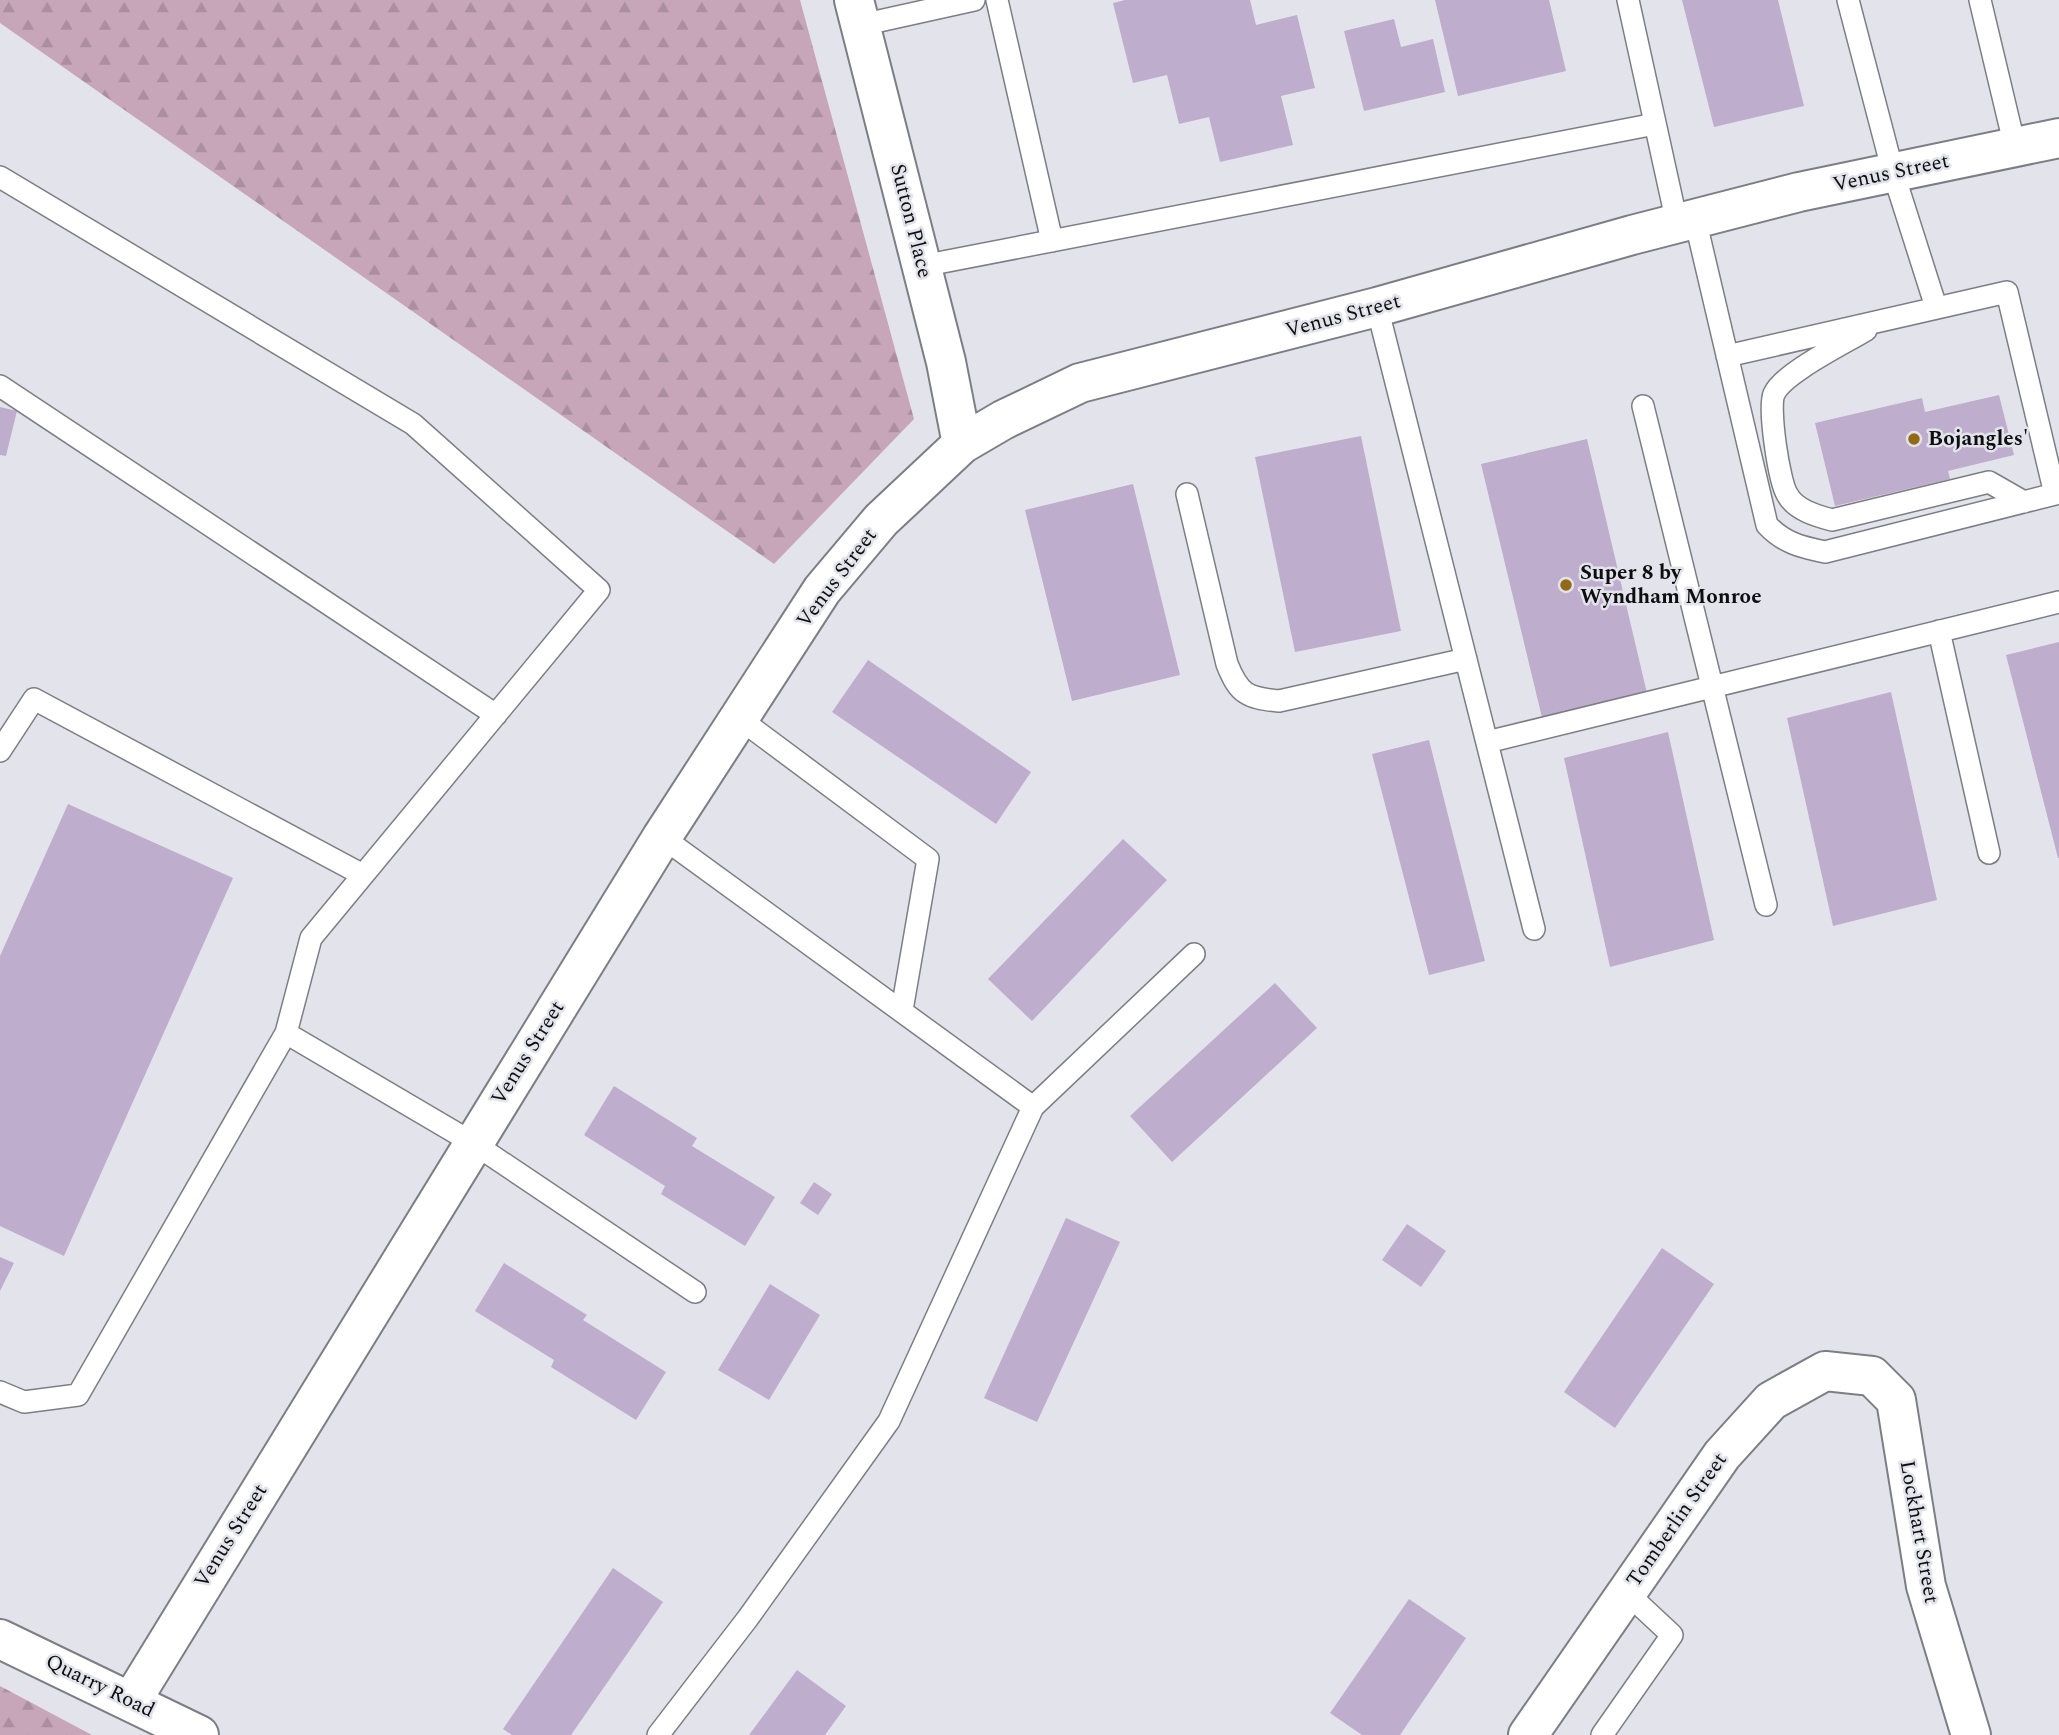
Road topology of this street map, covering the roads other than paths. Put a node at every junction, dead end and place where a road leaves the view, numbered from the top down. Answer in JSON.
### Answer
{"nodes":[{"id":1,"x":974,"y":0,"type":"edge"},
{"id":2,"x":998,"y":0,"type":"edge"},
{"id":3,"x":1628,"y":0,"type":"edge"},
{"id":4,"x":1848,"y":0,"type":"edge"},
{"id":5,"x":1980,"y":0,"type":"edge"},
{"id":6,"x":857,"y":12,"type":"edge"},
{"id":7,"x":1655,"y":124,"type":"junction"},
{"id":8,"x":2059,"y":138,"type":"edge"},
{"id":9,"x":2015,"y":147,"type":"junction"},
{"id":10,"x":1893,"y":172,"type":"junction"},
{"id":11,"x":0,"y":177,"type":"edge"},
{"id":12,"x":1686,"y":221,"type":"junction"},
{"id":13,"x":1052,"y":241,"type":"junction"},
{"id":14,"x":922,"y":266,"type":"junction"},
{"id":15,"x":1377,"y":307,"type":"junction"},
{"id":16,"x":1936,"y":307,"type":"junction"},
{"id":17,"x":1886,"y":318,"type":"junction"},
{"id":18,"x":1727,"y":356,"type":"junction"},
{"id":19,"x":0,"y":386,"type":"edge"},
{"id":20,"x":1643,"y":406,"type":"dead end"},
{"id":21,"x":962,"y":444,"type":"junction"},
{"id":22,"x":1187,"y":494,"type":"dead end"},
{"id":23,"x":2024,"y":502,"type":"junction"},
{"id":24,"x":2059,"y":602,"type":"edge"},
{"id":25,"x":1939,"y":632,"type":"junction"},
{"id":26,"x":1466,"y":659,"type":"junction"},
{"id":27,"x":1713,"y":687,"type":"junction"},
{"id":28,"x":496,"y":715,"type":"junction"},
{"id":29,"x":740,"y":719,"type":"junction"},
{"id":30,"x":1487,"y":742,"type":"junction"},
{"id":31,"x":0,"y":751,"type":"edge"},
{"id":32,"x":662,"y":837,"type":"junction"},
{"id":33,"x":1989,"y":853,"type":"dead end"},
{"id":34,"x":363,"y":875,"type":"junction"},
{"id":35,"x":1766,"y":905,"type":"dead end"},
{"id":36,"x":1534,"y":929,"type":"dead end"},
{"id":37,"x":1194,"y":954,"type":"dead end"},
{"id":38,"x":902,"y":1010,"type":"junction"},
{"id":39,"x":286,"y":1033,"type":"junction"},
{"id":40,"x":1033,"y":1107,"type":"junction"},
{"id":41,"x":472,"y":1143,"type":"junction"},
{"id":42,"x":695,"y":1292,"type":"dead end"},
{"id":43,"x":1872,"y":1376,"type":"joint"},
{"id":44,"x":0,"y":1392,"type":"edge"},
{"id":45,"x":1627,"y":1593,"type":"junction"},
{"id":46,"x":0,"y":1639,"type":"edge"},
{"id":47,"x":132,"y":1700,"type":"junction"},
{"id":48,"x":199,"y":1735,"type":"edge"},
{"id":49,"x":658,"y":1735,"type":"edge"},
{"id":50,"x":1528,"y":1735,"type":"edge"},
{"id":51,"x":1602,"y":1735,"type":"edge"},
{"id":52,"x":1971,"y":1735,"type":"edge"}],
"edges":[{"from":1,"to":6,"type":"lane"},
{"from":2,"to":13,"type":"lane"},
{"from":3,"to":7,"type":"lane"},
{"from":4,"to":10,"type":"lane"},
{"from":5,"to":9,"type":"lane"},
{"from":6,"to":14,"type":"street","name":"Sutton Place"},
{"from":7,"to":12,"type":"lane"},
{"from":7,"to":13,"type":"lane"},
{"from":8,"to":9,"type":"street","name":"Venus Street"},
{"from":9,"to":10,"type":"street","name":"Venus Street"},
{"from":10,"to":12,"type":"street","name":"Venus Street"},
{"from":10,"to":16,"type":"lane"},
{"from":11,"to":28,"type":"lane"},
{"from":12,"to":15,"type":"street","name":"Venus Street"},
{"from":12,"to":18,"type":"lane"},
{"from":13,"to":14,"type":"lane"},
{"from":14,"to":21,"type":"street","name":"Sutton Place"},
{"from":15,"to":21,"type":"street","name":"Venus Street"},
{"from":15,"to":26,"type":"lane"},
{"from":16,"to":17,"type":"lane"},
{"from":16,"to":23,"type":"lane"},
{"from":17,"to":18,"type":"lane"},
{"from":17,"to":23,"type":"lane"},
{"from":18,"to":23,"type":"lane"},
{"from":19,"to":28,"type":"lane"},
{"from":20,"to":27,"type":"lane"},
{"from":21,"to":29,"type":"street","name":"Venus Street"},
{"from":22,"to":26,"type":"lane"},
{"from":24,"to":25,"type":"lane"},
{"from":25,"to":27,"type":"lane"},
{"from":25,"to":33,"type":"lane"},
{"from":26,"to":30,"type":"lane"},
{"from":27,"to":30,"type":"lane"},
{"from":27,"to":35,"type":"lane"},
{"from":28,"to":34,"type":"lane"},
{"from":29,"to":32,"type":"street","name":"Venus Street"},
{"from":29,"to":38,"type":"lane"},
{"from":30,"to":36,"type":"lane"},
{"from":31,"to":34,"type":"lane"},
{"from":32,"to":38,"type":"lane"},
{"from":32,"to":41,"type":"street","name":"Venus Street"},
{"from":34,"to":39,"type":"lane"},
{"from":37,"to":40,"type":"lane"},
{"from":38,"to":40,"type":"lane"},
{"from":39,"to":41,"type":"lane"},
{"from":39,"to":44,"type":"lane"},
{"from":40,"to":49,"type":"lane"},
{"from":41,"to":42,"type":"lane"},
{"from":41,"to":47,"type":"street","name":"Venus Street"},
{"from":43,"to":45,"type":"street","name":"Tomberlin Street"},
{"from":43,"to":52,"type":"street","name":"Lockhart Street"},
{"from":45,"to":50,"type":"street","name":"Tomberlin Street"},
{"from":45,"to":51,"type":"lane"},
{"from":46,"to":47,"type":"street","name":"Quarry Road"},
{"from":47,"to":48,"type":"street","name":"Quarry Road"}]}
